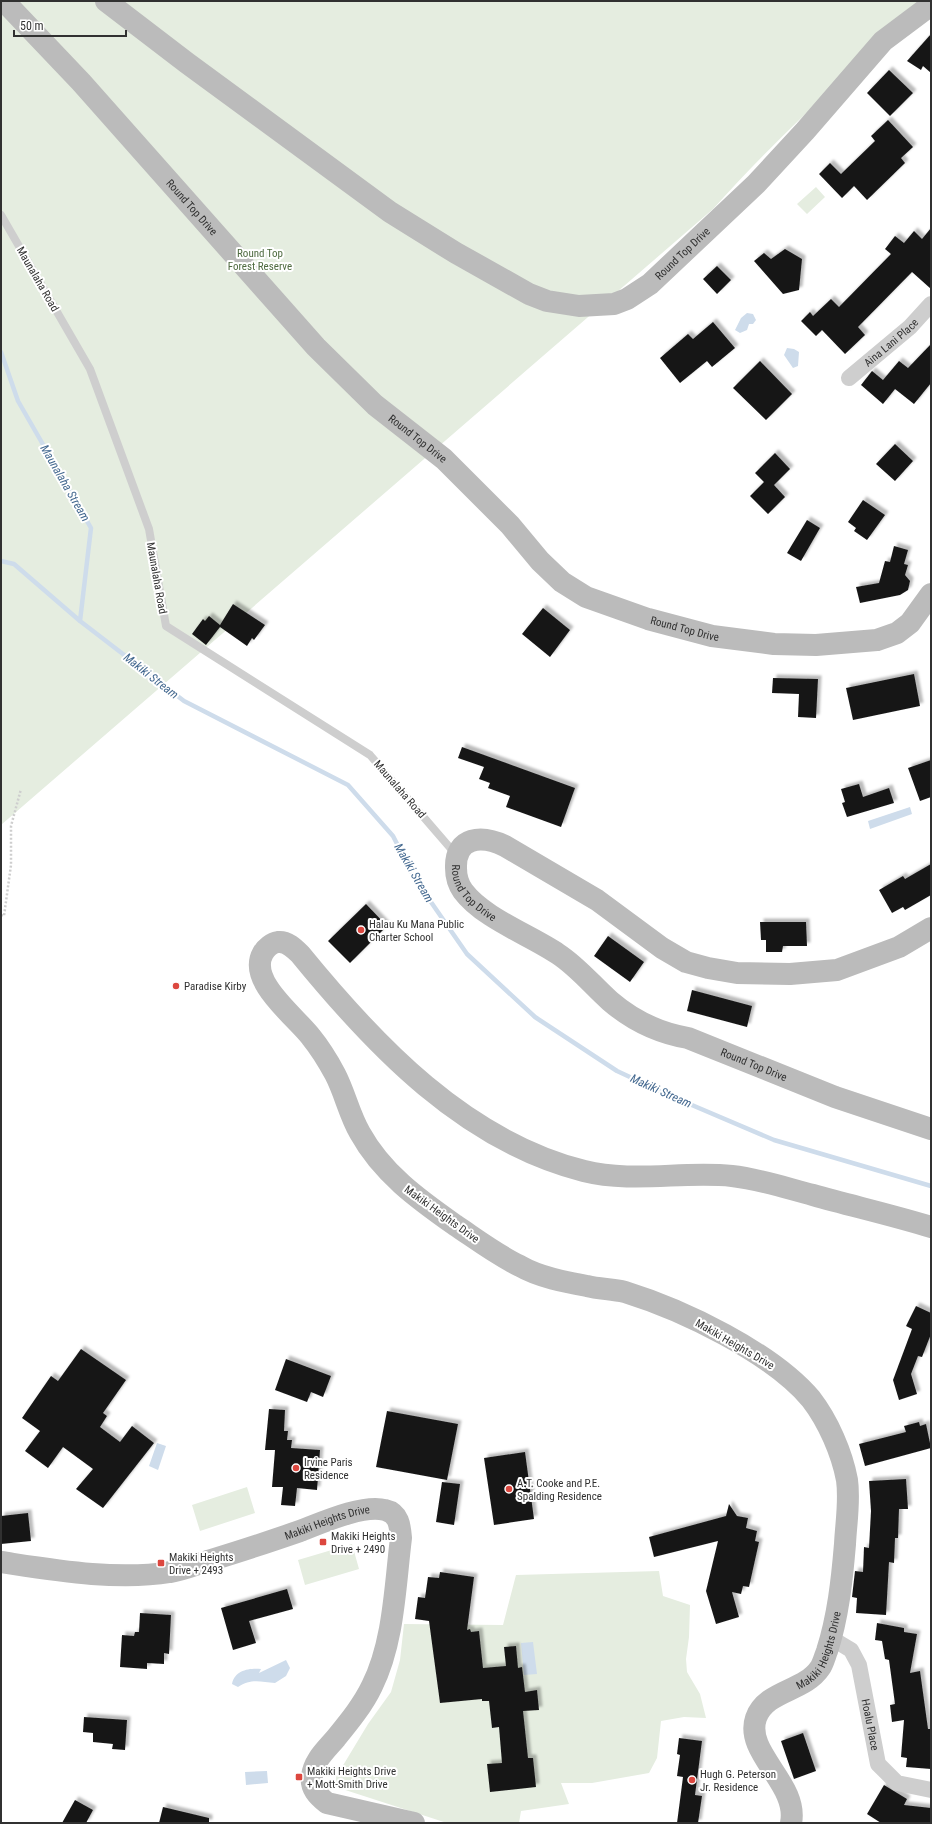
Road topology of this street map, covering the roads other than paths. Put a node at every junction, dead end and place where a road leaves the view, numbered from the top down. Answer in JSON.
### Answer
{"nodes":[{"id":1,"x":4,"y":1,"type":"edge"},
{"id":2,"x":106,"y":1,"type":"edge"},
{"id":3,"x":931,"y":6,"type":"edge"},
{"id":4,"x":1,"y":215,"type":"edge"},
{"id":5,"x":931,"y":304,"type":"edge"},
{"id":6,"x":849,"y":378,"type":"dead end"},
{"id":7,"x":931,"y":594,"type":"edge"},
{"id":8,"x":458,"y":852,"type":"junction"},
{"id":9,"x":931,"y":928,"type":"edge"},
{"id":10,"x":931,"y":1129,"type":"edge"},
{"id":11,"x":931,"y":1227,"type":"edge"},
{"id":12,"x":1,"y":1562,"type":"edge"},
{"id":13,"x":831,"y":1638,"type":"junction"},
{"id":14,"x":931,"y":1790,"type":"edge"},
{"id":15,"x":359,"y":1817,"type":"edge"},
{"id":16,"x":414,"y":1823,"type":"edge"},
{"id":17,"x":791,"y":1823,"type":"edge"}],
"edges":[{"from":1,"to":7,"type":"street","name":"Round Top Drive"},
{"from":2,"to":3,"type":"street","name":"Round Top Drive"},
{"from":4,"to":8,"type":"lane","name":"Maunalaha Road"},
{"from":5,"to":6,"type":"street","name":"Aina Lani Place"},
{"from":8,"to":9,"type":"street","name":"Round Top Drive"},
{"from":8,"to":10,"type":"street","name":"Round Top Drive"},
{"from":11,"to":13,"type":"street","name":"Makiki Heights Drive"},
{"from":12,"to":15,"type":"street","name":"Makiki Heights Drive"},
{"from":13,"to":14,"type":"street","name":"Hoalu Place"},
{"from":13,"to":17,"type":"street","name":"Makiki Heights Drive"},
{"from":15,"to":16,"type":"street","name":"Makiki Heights Drive"}]}
